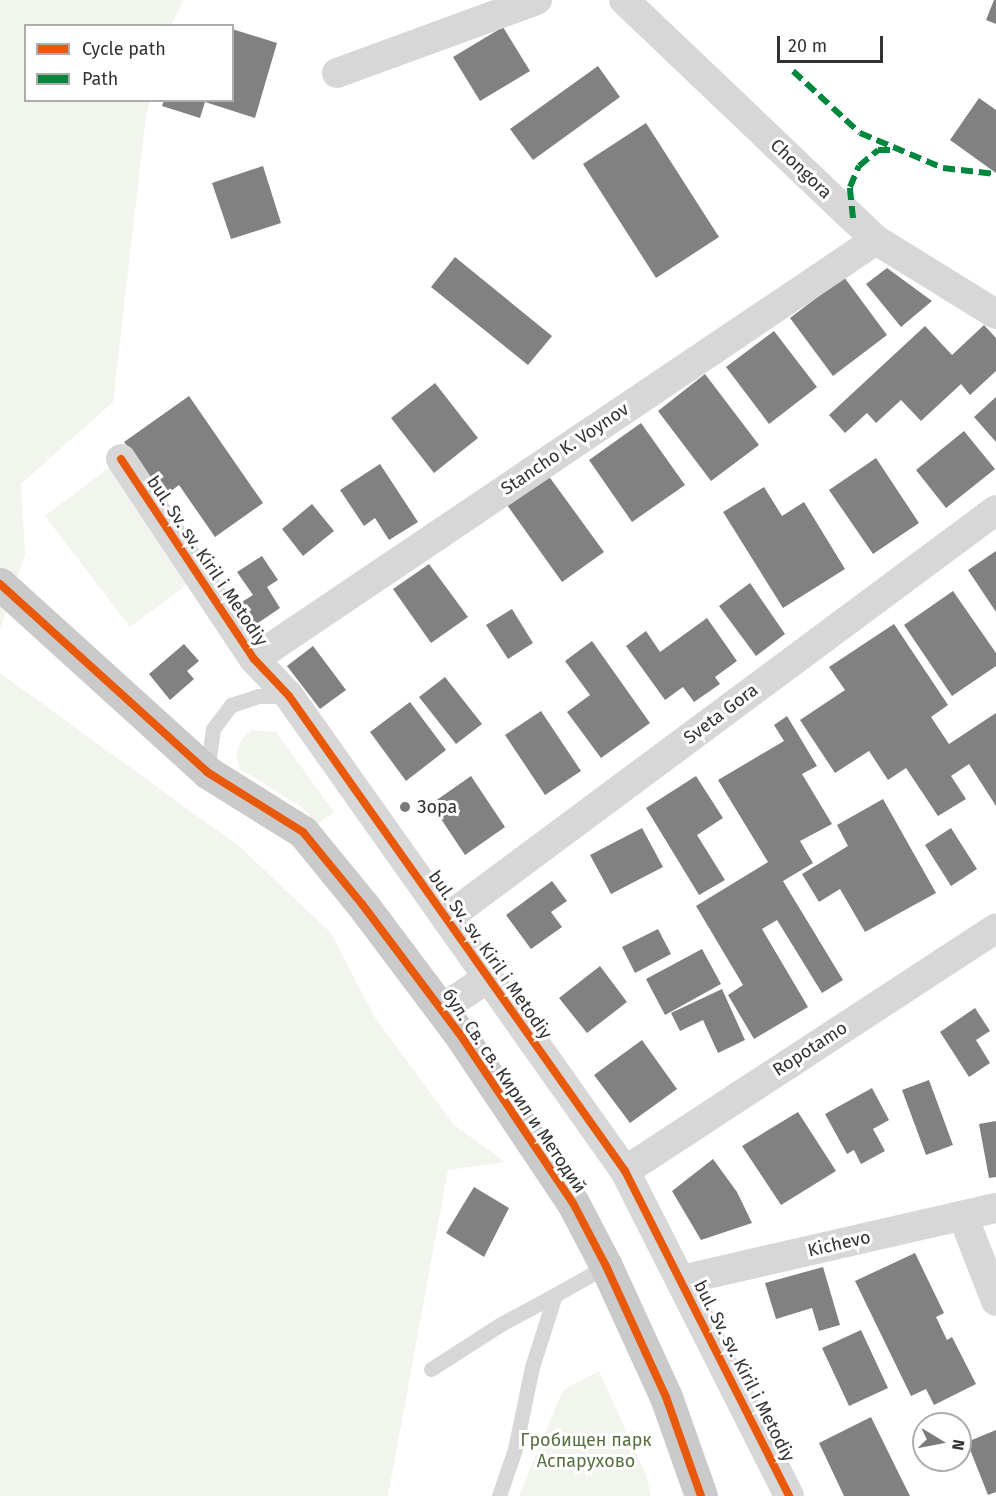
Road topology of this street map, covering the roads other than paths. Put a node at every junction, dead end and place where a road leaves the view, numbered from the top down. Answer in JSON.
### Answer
{"nodes":[{"id":1,"x":537,"y":0,"type":"edge"},
{"id":2,"x":624,"y":0,"type":"edge"},
{"id":3,"x":337,"y":73,"type":"dead end"},
{"id":4,"x":876,"y":240,"type":"junction"},
{"id":5,"x":996,"y":314,"type":"edge"},
{"id":6,"x":121,"y":459,"type":"dead end"},
{"id":7,"x":996,"y":510,"type":"edge"},
{"id":8,"x":0,"y":584,"type":"edge"},
{"id":9,"x":254,"y":659,"type":"junction"},
{"id":10,"x":289,"y":696,"type":"junction"},
{"id":11,"x":207,"y":772,"type":"junction"},
{"id":12,"x":447,"y":918,"type":"junction"},
{"id":13,"x":996,"y":928,"type":"edge"},
{"id":14,"x":488,"y":978,"type":"junction"},
{"id":15,"x":441,"y":1009,"type":"junction"},
{"id":16,"x":625,"y":1171,"type":"junction"},
{"id":17,"x":996,"y":1208,"type":"edge"},
{"id":18,"x":963,"y":1216,"type":"junction"},
{"id":19,"x":606,"y":1266,"type":"junction"},
{"id":20,"x":681,"y":1280,"type":"junction"},
{"id":21,"x":555,"y":1295,"type":"junction"},
{"id":22,"x":996,"y":1301,"type":"edge"},
{"id":23,"x":431,"y":1369,"type":"dead end"},
{"id":24,"x":499,"y":1496,"type":"edge"},
{"id":25,"x":701,"y":1496,"type":"edge"},
{"id":26,"x":789,"y":1496,"type":"edge"}],
"edges":[{"from":1,"to":3,"type":"street"},
{"from":2,"to":4,"type":"street","name":"Chongora"},
{"from":4,"to":5,"type":"street","name":"Chongora"},
{"from":4,"to":9,"type":"street","name":"Stancho K. Voynov"},
{"from":6,"to":9,"type":"street","name":"bul. Sv. sv. Kiril i Metodiy"},
{"from":7,"to":12,"type":"street","name":"Sveta Gora"},
{"from":8,"to":11,"type":"main road","name":"бул. Св. св. Кирил и Методий"},
{"from":9,"to":10,"type":"street","name":"bul. Sv. sv. Kiril i Metodiy"},
{"from":10,"to":11,"type":"lane"},
{"from":10,"to":12,"type":"street","name":"bul. Sv. sv. Kiril i Metodiy"},
{"from":11,"to":15,"type":"main road","name":"бул. Св. св. Кирил и Методий"},
{"from":12,"to":14,"type":"street","name":"bul. Sv. sv. Kiril i Metodiy"},
{"from":13,"to":16,"type":"street","name":"Ropotamo"},
{"from":14,"to":15,"type":"street"},
{"from":14,"to":16,"type":"street","name":"bul. Sv. sv. Kiril i Metodiy"},
{"from":15,"to":19,"type":"main road","name":"бул. Св. св. Кирил и Методий"},
{"from":16,"to":20,"type":"street","name":"bul. Sv. sv. Kiril i Metodiy"},
{"from":17,"to":18,"type":"street","name":"Kichevo"},
{"from":18,"to":20,"type":"street","name":"Kichevo"},
{"from":18,"to":22,"type":"street"},
{"from":19,"to":21,"type":"lane"},
{"from":19,"to":25,"type":"main road","name":"бул. Св. св. Кирил и Методий"},
{"from":20,"to":26,"type":"street","name":"bul. Sv. sv. Kiril i Metodiy"},
{"from":21,"to":23,"type":"lane"},
{"from":21,"to":24,"type":"lane"}]}
